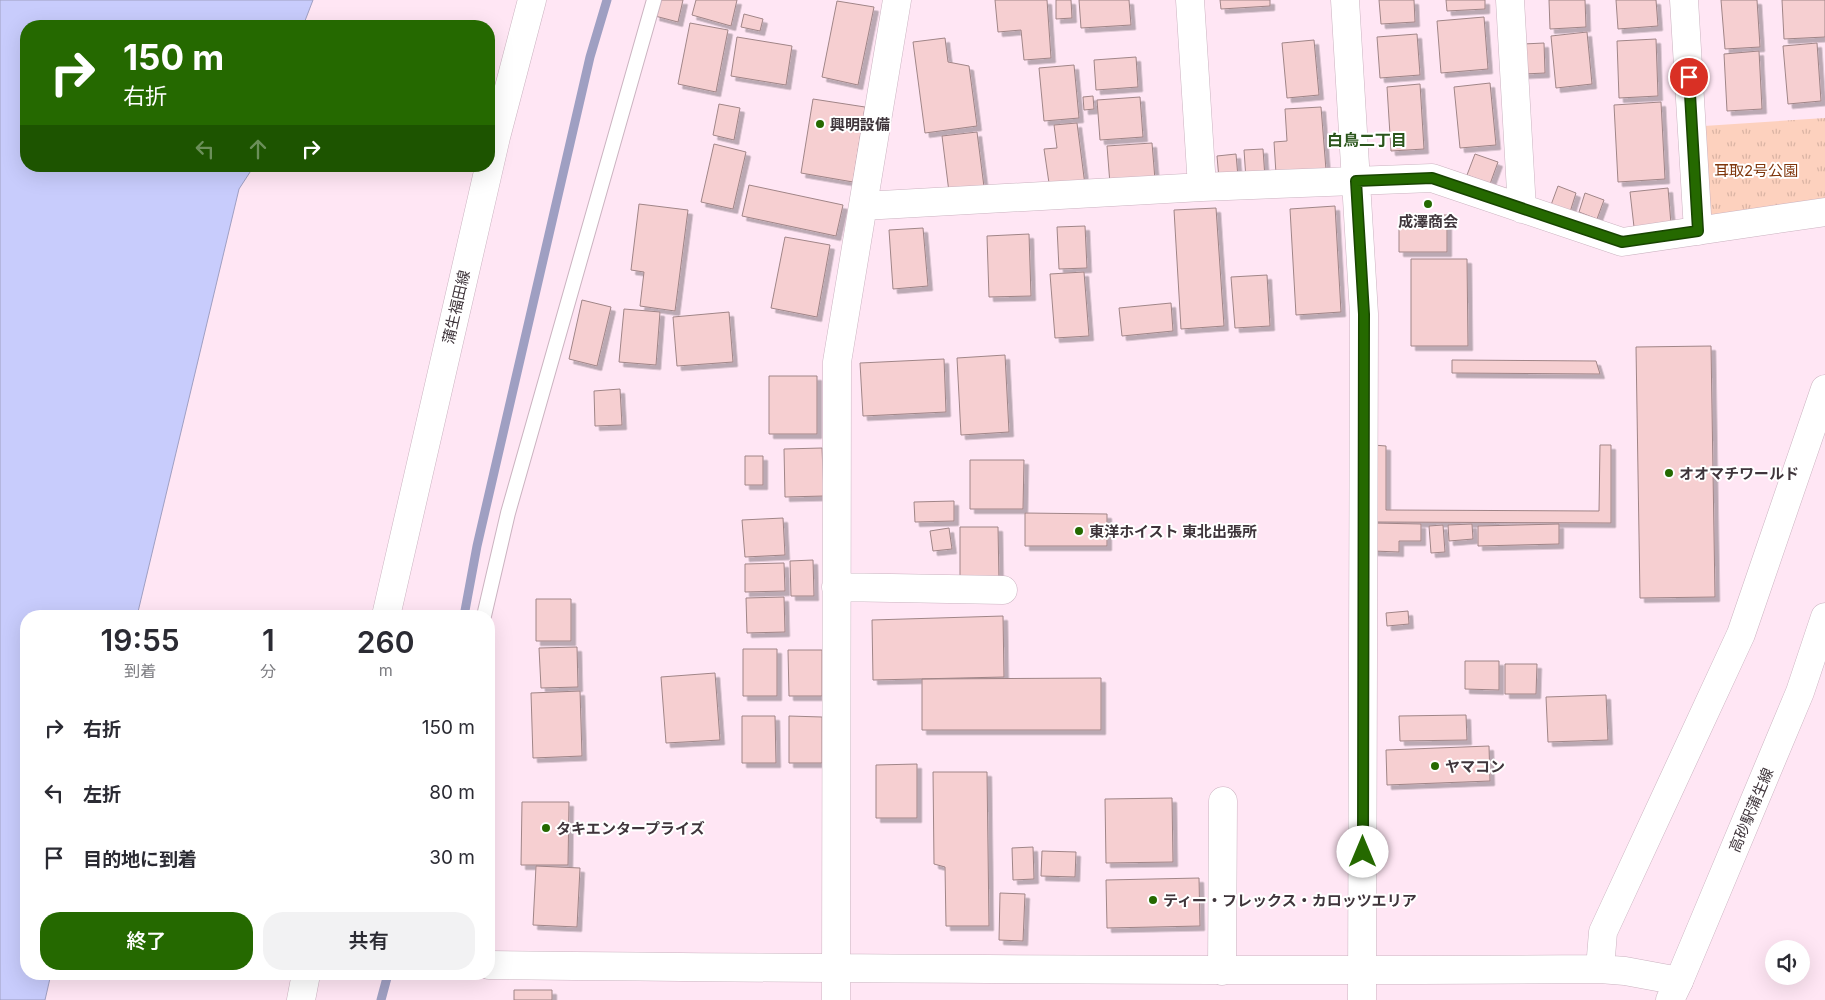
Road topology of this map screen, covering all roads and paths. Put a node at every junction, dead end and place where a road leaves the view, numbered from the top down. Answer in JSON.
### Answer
{"nodes":[{"id":1,"x":532,"y":0,"type":"edge"},
{"id":2,"x":654,"y":0,"type":"edge"},
{"id":3,"x":897,"y":0,"type":"edge"},
{"id":4,"x":1190,"y":0,"type":"edge"},
{"id":5,"x":1345,"y":0,"type":"edge"},
{"id":6,"x":1510,"y":0,"type":"edge"},
{"id":7,"x":1684,"y":0,"type":"edge"},
{"id":8,"x":495,"y":139,"type":"edge"},
{"id":9,"x":487,"y":172,"type":"edge"},
{"id":10,"x":1356,"y":181,"type":"junction"},
{"id":11,"x":1202,"y":187,"type":"junction"},
{"id":12,"x":863,"y":206,"type":"junction"},
{"id":13,"x":1522,"y":209,"type":"junction"},
{"id":14,"x":1825,"y":212,"type":"edge"},
{"id":15,"x":1698,"y":231,"type":"junction"},
{"id":16,"x":1825,"y":389,"type":"edge"},
{"id":17,"x":836,"y":586,"type":"junction"},
{"id":18,"x":1003,"y":590,"type":"dead end"},
{"id":19,"x":387,"y":610,"type":"edge"},
{"id":20,"x":485,"y":610,"type":"edge"},
{"id":21,"x":1825,"y":617,"type":"edge"},
{"id":22,"x":1223,"y":801,"type":"dead end"},
{"id":23,"x":495,"y":965,"type":"edge"},
{"id":24,"x":836,"y":969,"type":"junction"},
{"id":25,"x":1600,"y":969,"type":"junction"},
{"id":26,"x":1222,"y":971,"type":"junction"},
{"id":27,"x":1363,"y":971,"type":"junction"},
{"id":28,"x":305,"y":980,"type":"edge"},
{"id":29,"x":1675,"y":991,"type":"edge"},
{"id":30,"x":301,"y":1000,"type":"edge"},
{"id":31,"x":836,"y":1000,"type":"edge"},
{"id":32,"x":1362,"y":1000,"type":"edge"}],
"edges":[{"from":1,"to":8,"type":"street","name":"蒲生福田線"},
{"from":2,"to":20,"type":"lane"},
{"from":3,"to":12,"type":"street"},
{"from":4,"to":11,"type":"street"},
{"from":5,"to":10,"type":"street"},
{"from":6,"to":13,"type":"street"},
{"from":7,"to":15,"type":"street"},
{"from":9,"to":19,"type":"street","name":"蒲生福田線"},
{"from":10,"to":11,"type":"street"},
{"from":10,"to":13,"type":"street"},
{"from":10,"to":27,"type":"street"},
{"from":11,"to":12,"type":"street"},
{"from":12,"to":17,"type":"street"},
{"from":13,"to":15,"type":"street"},
{"from":14,"to":15,"type":"street"},
{"from":16,"to":25,"type":"street"},
{"from":17,"to":18,"type":"street"},
{"from":17,"to":24,"type":"street"},
{"from":21,"to":29,"type":"street","name":"高砂駅蒲生線"},
{"from":22,"to":26,"type":"street"},
{"from":23,"to":24,"type":"street"},
{"from":24,"to":26,"type":"street"},
{"from":24,"to":31,"type":"street"},
{"from":25,"to":27,"type":"street"},
{"from":25,"to":29,"type":"street"},
{"from":26,"to":27,"type":"street"},
{"from":27,"to":32,"type":"street"},
{"from":28,"to":30,"type":"street"}]}
